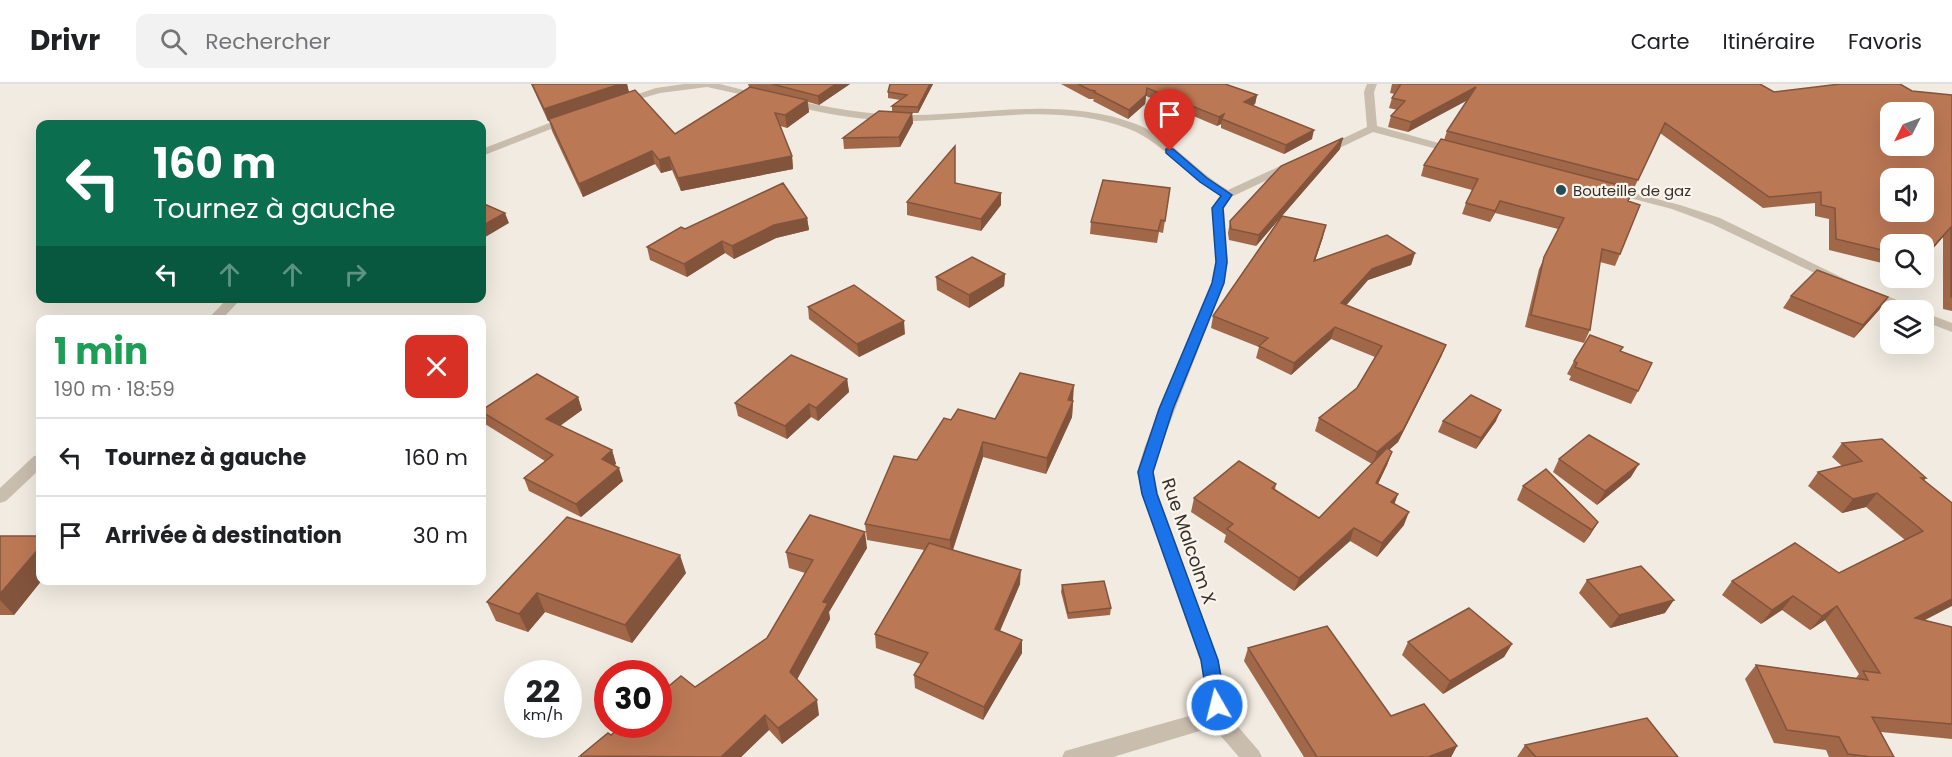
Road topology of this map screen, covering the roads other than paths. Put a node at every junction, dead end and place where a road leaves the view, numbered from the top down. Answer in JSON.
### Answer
{"nodes":[{"id":1,"x":707,"y":84,"type":"edge"},
{"id":2,"x":1372,"y":84,"type":"edge"},
{"id":3,"x":614,"y":104,"type":"edge"},
{"id":4,"x":580,"y":114,"type":"edge"},
{"id":5,"x":1372,"y":128,"type":"junction"},
{"id":6,"x":486,"y":151,"type":"edge"},
{"id":7,"x":1468,"y":154,"type":"edge"},
{"id":8,"x":1598,"y":187,"type":"edge"},
{"id":9,"x":1227,"y":195,"type":"junction"},
{"id":10,"x":1888,"y":300,"type":"edge"},
{"id":11,"x":231,"y":303,"type":"edge"},
{"id":12,"x":218,"y":315,"type":"edge"},
{"id":13,"x":1934,"y":321,"type":"edge"},
{"id":14,"x":1952,"y":328,"type":"edge"},
{"id":15,"x":36,"y":464,"type":"edge"},
{"id":16,"x":0,"y":496,"type":"edge"},
{"id":17,"x":1217,"y":717,"type":"junction"},
{"id":18,"x":1072,"y":757,"type":"edge"},
{"id":19,"x":1252,"y":757,"type":"edge"}],
"edges":[{"from":1,"to":3,"type":"street"},
{"from":1,"to":9,"type":"street"},
{"from":2,"to":5,"type":"street"},
{"from":4,"to":6,"type":"street"},
{"from":5,"to":7,"type":"street"},
{"from":5,"to":9,"type":"street"},
{"from":8,"to":10,"type":"street"},
{"from":9,"to":17,"type":"street","name":"Rue Malcolm X"},
{"from":11,"to":12,"type":"street"},
{"from":13,"to":14,"type":"street"},
{"from":15,"to":16,"type":"street"},
{"from":17,"to":18,"type":"street"},
{"from":17,"to":19,"type":"street"}]}
